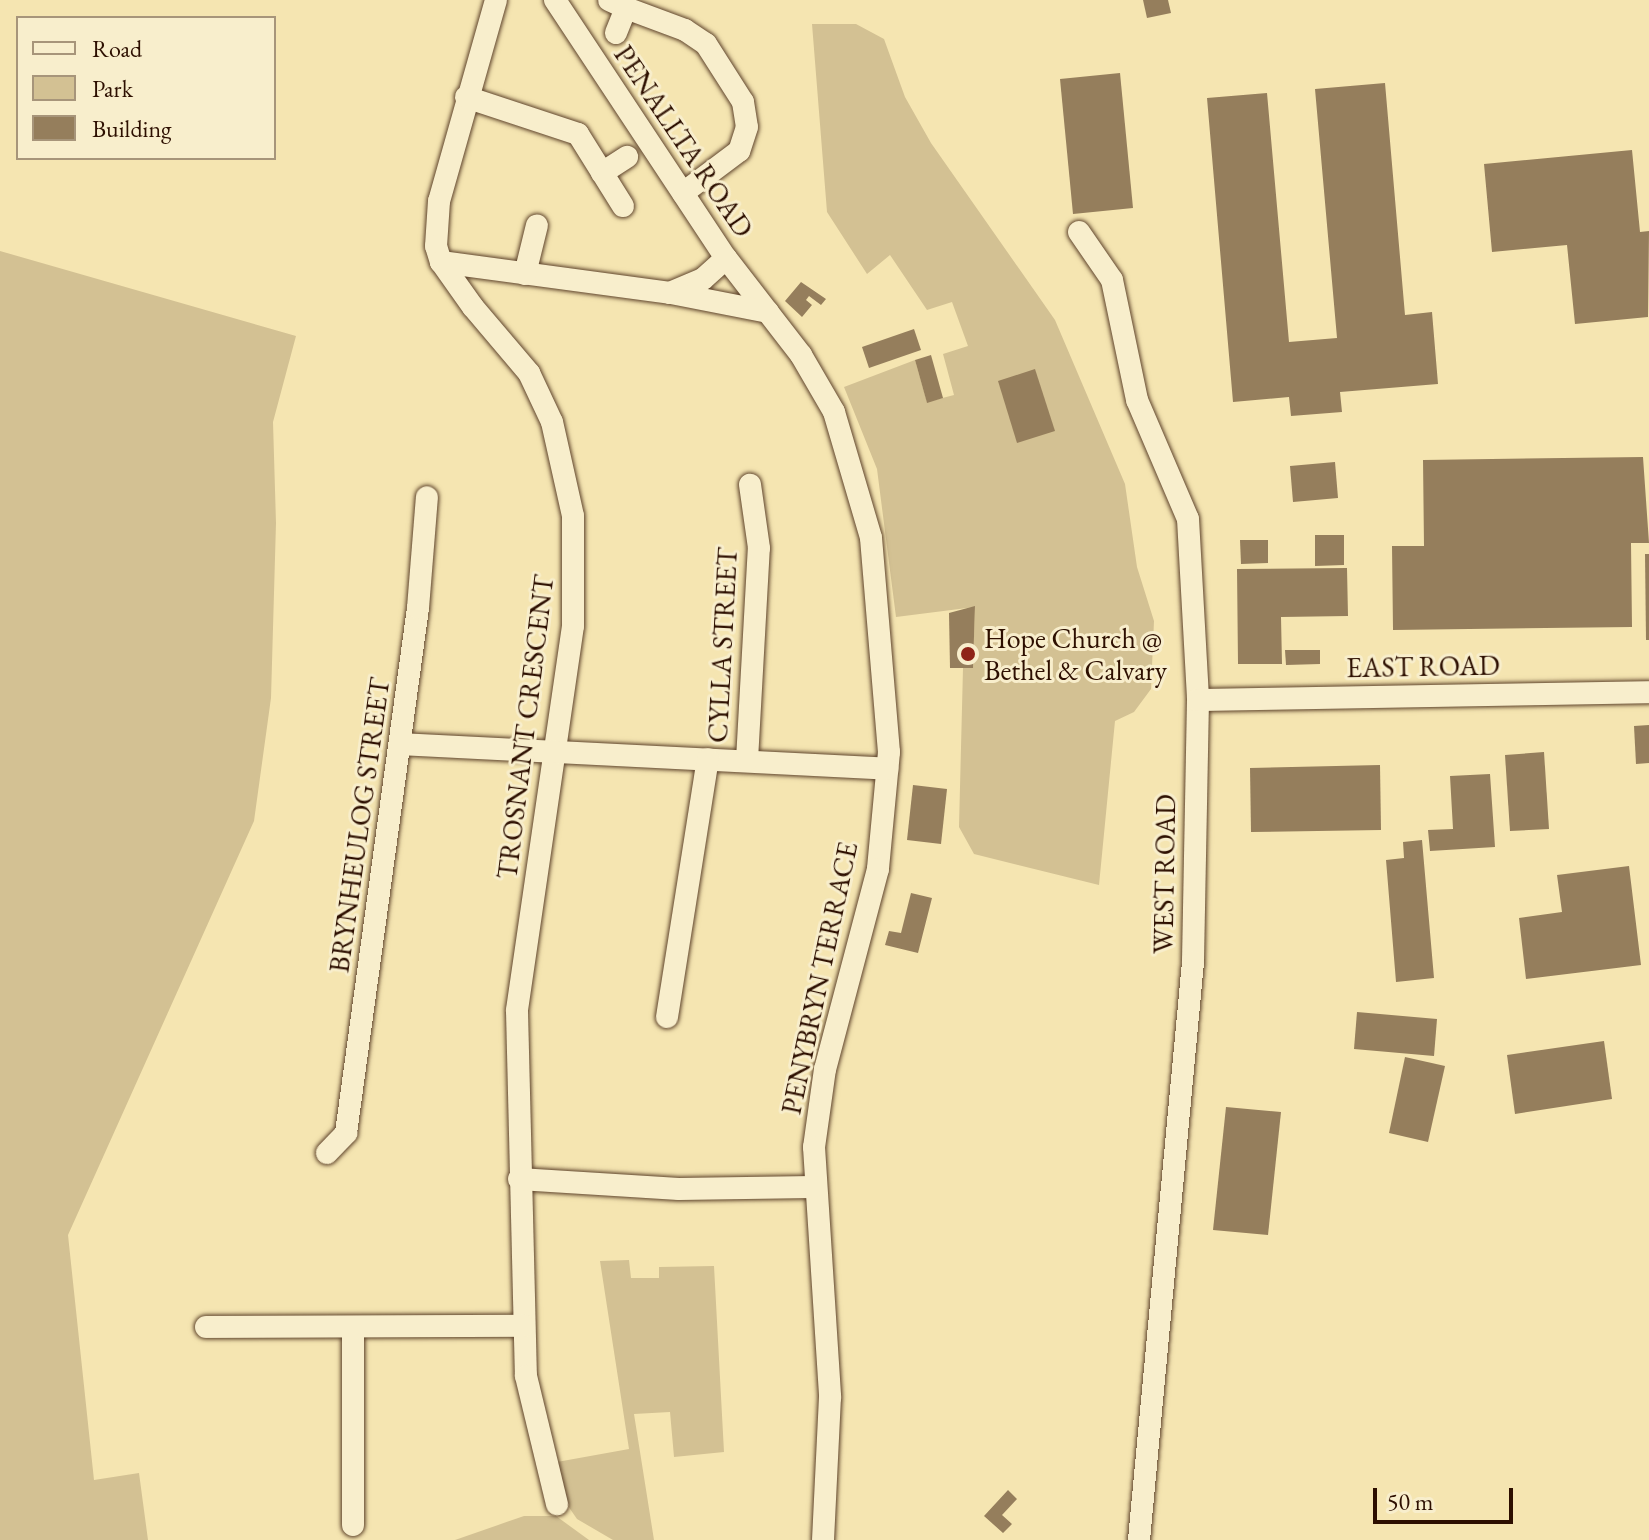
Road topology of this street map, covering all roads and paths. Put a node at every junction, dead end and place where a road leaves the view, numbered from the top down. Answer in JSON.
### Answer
{"nodes":[{"id":1,"x":496,"y":0,"type":"edge"},
{"id":2,"x":555,"y":0,"type":"edge"},
{"id":3,"x":618,"y":4,"type":"edge"},
{"id":4,"x":616,"y":33,"type":"dead end"},
{"id":5,"x":466,"y":97,"type":"junction"},
{"id":6,"x":627,"y":157,"type":"dead end"},
{"id":7,"x":602,"y":173,"type":"junction"},
{"id":8,"x":683,"y":193,"type":"junction"},
{"id":9,"x":623,"y":206,"type":"dead end"},
{"id":10,"x":537,"y":225,"type":"dead end"},
{"id":11,"x":1079,"y":232,"type":"dead end"},
{"id":12,"x":726,"y":258,"type":"junction"},
{"id":13,"x":441,"y":262,"type":"junction"},
{"id":14,"x":490,"y":269,"type":"junction"},
{"id":15,"x":525,"y":274,"type":"junction"},
{"id":16,"x":670,"y":293,"type":"junction"},
{"id":17,"x":473,"y":307,"type":"junction"},
{"id":18,"x":768,"y":312,"type":"junction"},
{"id":19,"x":750,"y":485,"type":"dead end"},
{"id":20,"x":427,"y":497,"type":"dead end"},
{"id":21,"x":1649,"y":692,"type":"edge"},
{"id":22,"x":1198,"y":700,"type":"junction"},
{"id":23,"x":400,"y":744,"type":"junction"},
{"id":24,"x":555,"y":752,"type":"junction"},
{"id":25,"x":708,"y":759,"type":"junction"},
{"id":26,"x":747,"y":760,"type":"junction"},
{"id":27,"x":887,"y":769,"type":"junction"},
{"id":28,"x":667,"y":1017,"type":"dead end"},
{"id":29,"x":327,"y":1153,"type":"dead end"},
{"id":30,"x":519,"y":1179,"type":"junction"},
{"id":31,"x":813,"y":1187,"type":"junction"},
{"id":32,"x":523,"y":1326,"type":"junction"},
{"id":33,"x":206,"y":1327,"type":"dead end"},
{"id":34,"x":353,"y":1329,"type":"junction"},
{"id":35,"x":557,"y":1504,"type":"dead end"},
{"id":36,"x":353,"y":1525,"type":"dead end"},
{"id":37,"x":823,"y":1540,"type":"edge"},
{"id":38,"x":1139,"y":1540,"type":"edge"}],
"edges":[{"from":1,"to":5,"type":"street"},
{"from":2,"to":8,"type":"street","name":"PENALLTA ROAD"},
{"from":3,"to":4,"type":"street"},
{"from":3,"to":8,"type":"street"},
{"from":5,"to":7,"type":"street"},
{"from":5,"to":13,"type":"street"},
{"from":6,"to":7,"type":"street"},
{"from":7,"to":9,"type":"street"},
{"from":8,"to":12,"type":"street","name":"PENALLTA ROAD"},
{"from":10,"to":15,"type":"street"},
{"from":11,"to":22,"type":"street","name":"WEST ROAD"},
{"from":12,"to":16,"type":"street"},
{"from":12,"to":18,"type":"street","name":"PENALLTA ROAD"},
{"from":13,"to":14,"type":"street"},
{"from":13,"to":17,"type":"street","name":"TROSNANT CRESCENT"},
{"from":14,"to":15,"type":"street"},
{"from":14,"to":17,"type":"street"},
{"from":15,"to":16,"type":"street"},
{"from":16,"to":18,"type":"street"},
{"from":17,"to":24,"type":"street","name":"TROSNANT CRESCENT"},
{"from":18,"to":27,"type":"street","name":"PENYBRYN TERRACE"},
{"from":19,"to":26,"type":"street","name":"CYLLA STREET"},
{"from":20,"to":23,"type":"street","name":"BRYNHEULOG STREET"},
{"from":21,"to":22,"type":"street","name":"EAST ROAD"},
{"from":22,"to":38,"type":"street","name":"WEST ROAD"},
{"from":23,"to":24,"type":"street"},
{"from":23,"to":29,"type":"street","name":"BRYNHEULOG STREET"},
{"from":24,"to":25,"type":"street"},
{"from":24,"to":30,"type":"street","name":"TROSNANT CRESCENT"},
{"from":25,"to":26,"type":"street"},
{"from":25,"to":28,"type":"street","name":"CYLLA STREET"},
{"from":26,"to":27,"type":"street"},
{"from":27,"to":31,"type":"street","name":"PENYBRYN TERRACE"},
{"from":30,"to":31,"type":"street"},
{"from":30,"to":32,"type":"street","name":"TROSNANT CRESCENT"},
{"from":31,"to":37,"type":"street","name":"PENYBRYN TERRACE"},
{"from":32,"to":34,"type":"street"},
{"from":32,"to":35,"type":"street","name":"TROSNANT CRESCENT"},
{"from":33,"to":34,"type":"street"},
{"from":34,"to":36,"type":"street"}]}
